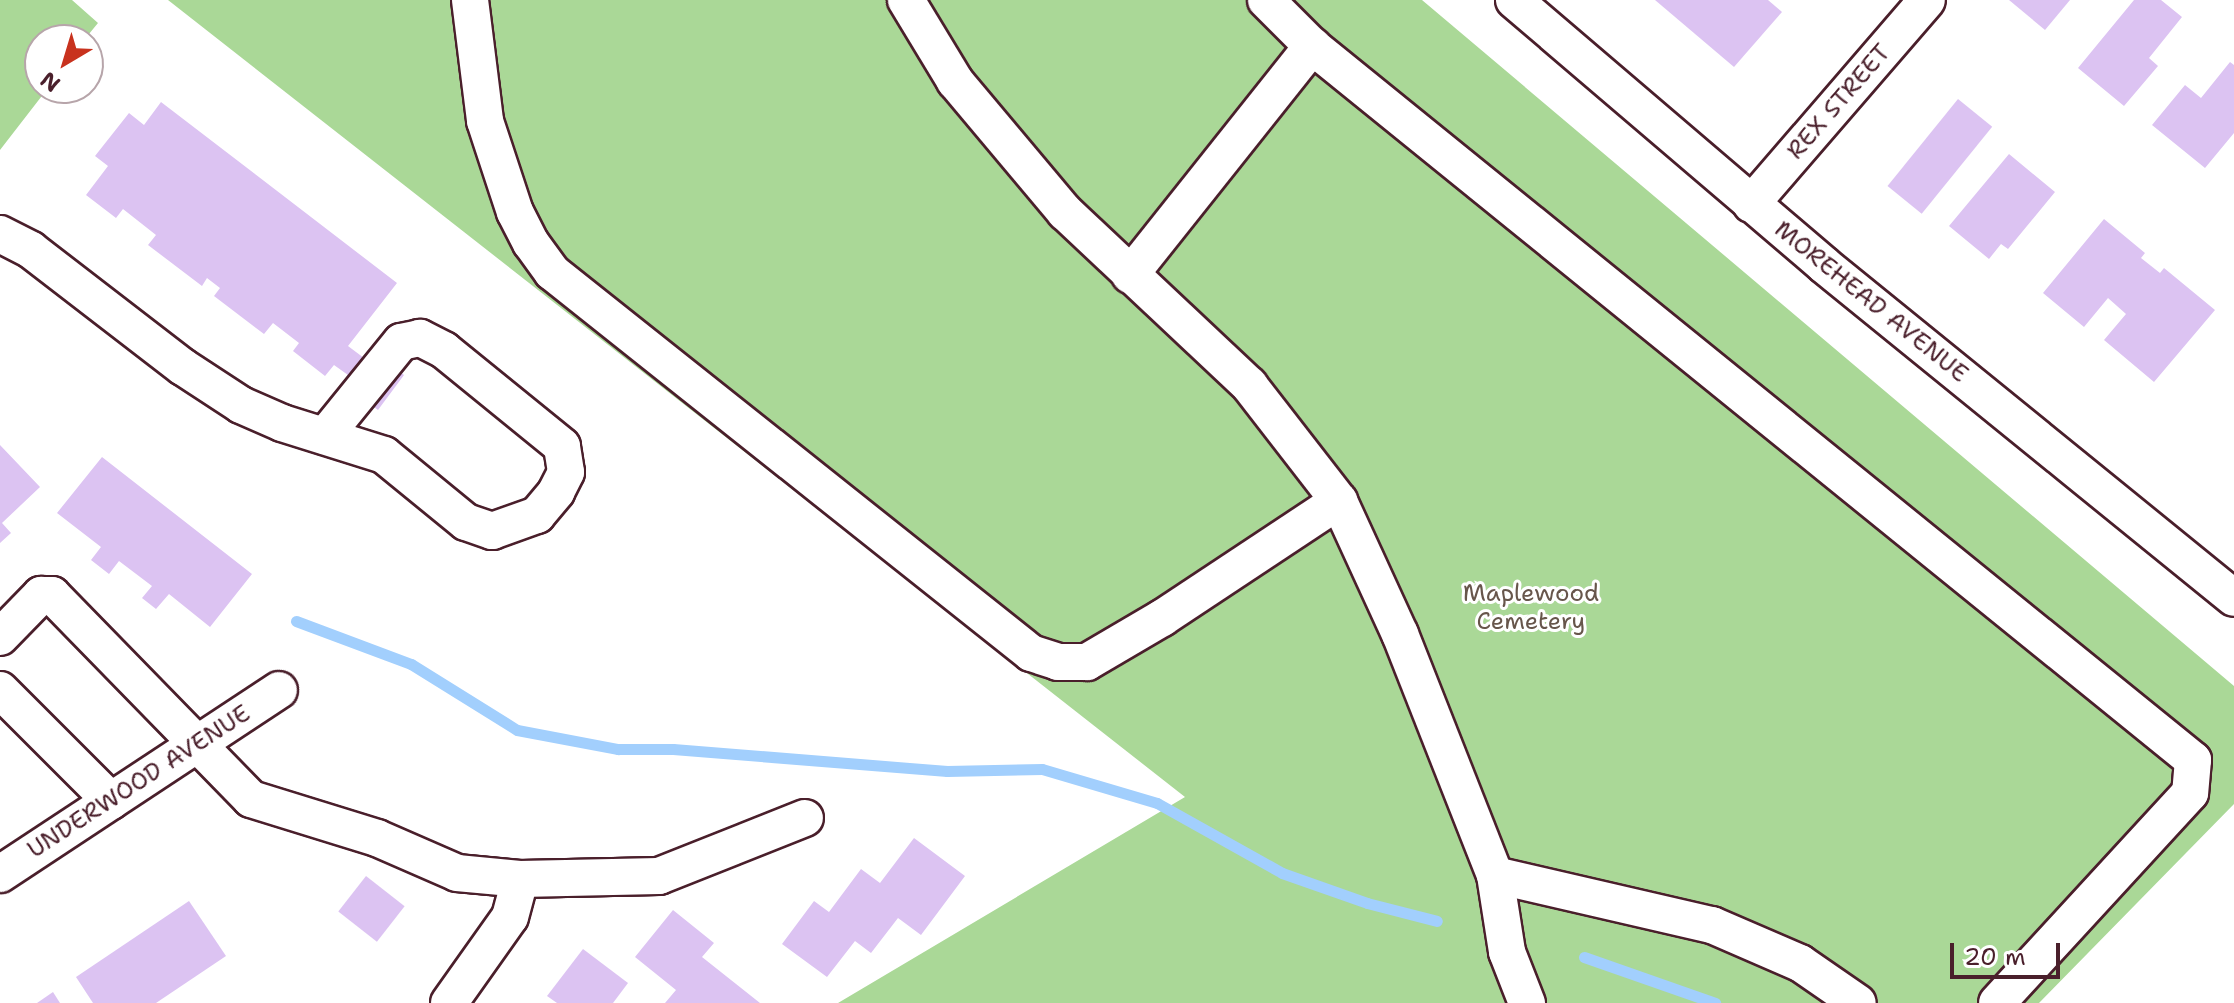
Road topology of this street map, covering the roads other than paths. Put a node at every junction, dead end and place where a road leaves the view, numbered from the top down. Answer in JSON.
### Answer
{"nodes":[{"id":1,"x":470,"y":0,"type":"edge"},
{"id":2,"x":906,"y":0,"type":"edge"},
{"id":3,"x":1266,"y":0,"type":"edge"},
{"id":4,"x":1514,"y":0,"type":"edge"},
{"id":5,"x":1927,"y":0,"type":"edge"},
{"id":6,"x":1312,"y":46,"type":"junction"},
{"id":7,"x":1751,"y":204,"type":"junction"},
{"id":8,"x":0,"y":234,"type":"edge"},
{"id":9,"x":1130,"y":275,"type":"junction"},
{"id":10,"x":325,"y":436,"type":"junction"},
{"id":11,"x":1339,"y":501,"type":"junction"},
{"id":12,"x":2234,"y":598,"type":"edge"},
{"id":13,"x":0,"y":637,"type":"edge"},
{"id":14,"x":0,"y":690,"type":"edge"},
{"id":15,"x":279,"y":690,"type":"dead end"},
{"id":16,"x":198,"y":743,"type":"junction"},
{"id":17,"x":111,"y":801,"type":"junction"},
{"id":18,"x":805,"y":818,"type":"dead end"},
{"id":19,"x":0,"y":874,"type":"edge"},
{"id":20,"x":1495,"y":875,"type":"junction"},
{"id":21,"x":520,"y":879,"type":"junction"},
{"id":22,"x":449,"y":1003,"type":"edge"},
{"id":23,"x":1527,"y":1003,"type":"edge"},
{"id":24,"x":1858,"y":1003,"type":"edge"},
{"id":25,"x":1997,"y":1003,"type":"edge"}],
"edges":[{"from":1,"to":11,"type":"street"},
{"from":2,"to":9,"type":"street"},
{"from":3,"to":6,"type":"street"},
{"from":4,"to":7,"type":"street","name":"MOREHEAD AVENUE"},
{"from":5,"to":7,"type":"street","name":"REX STREET"},
{"from":6,"to":9,"type":"street"},
{"from":6,"to":25,"type":"street"},
{"from":7,"to":12,"type":"street","name":"MOREHEAD AVENUE"},
{"from":8,"to":10,"type":"street"},
{"from":9,"to":11,"type":"street"},
{"from":10,"to":10,"type":"street"},
{"from":11,"to":20,"type":"street"},
{"from":13,"to":16,"type":"street"},
{"from":14,"to":17,"type":"street"},
{"from":15,"to":16,"type":"street","name":"UNDERWOOD AVENUE"},
{"from":16,"to":17,"type":"street","name":"UNDERWOOD AVENUE"},
{"from":16,"to":21,"type":"street"},
{"from":17,"to":19,"type":"street","name":"UNDERWOOD AVENUE"},
{"from":18,"to":21,"type":"street"},
{"from":20,"to":23,"type":"street"},
{"from":20,"to":24,"type":"street"},
{"from":21,"to":22,"type":"street"}]}
